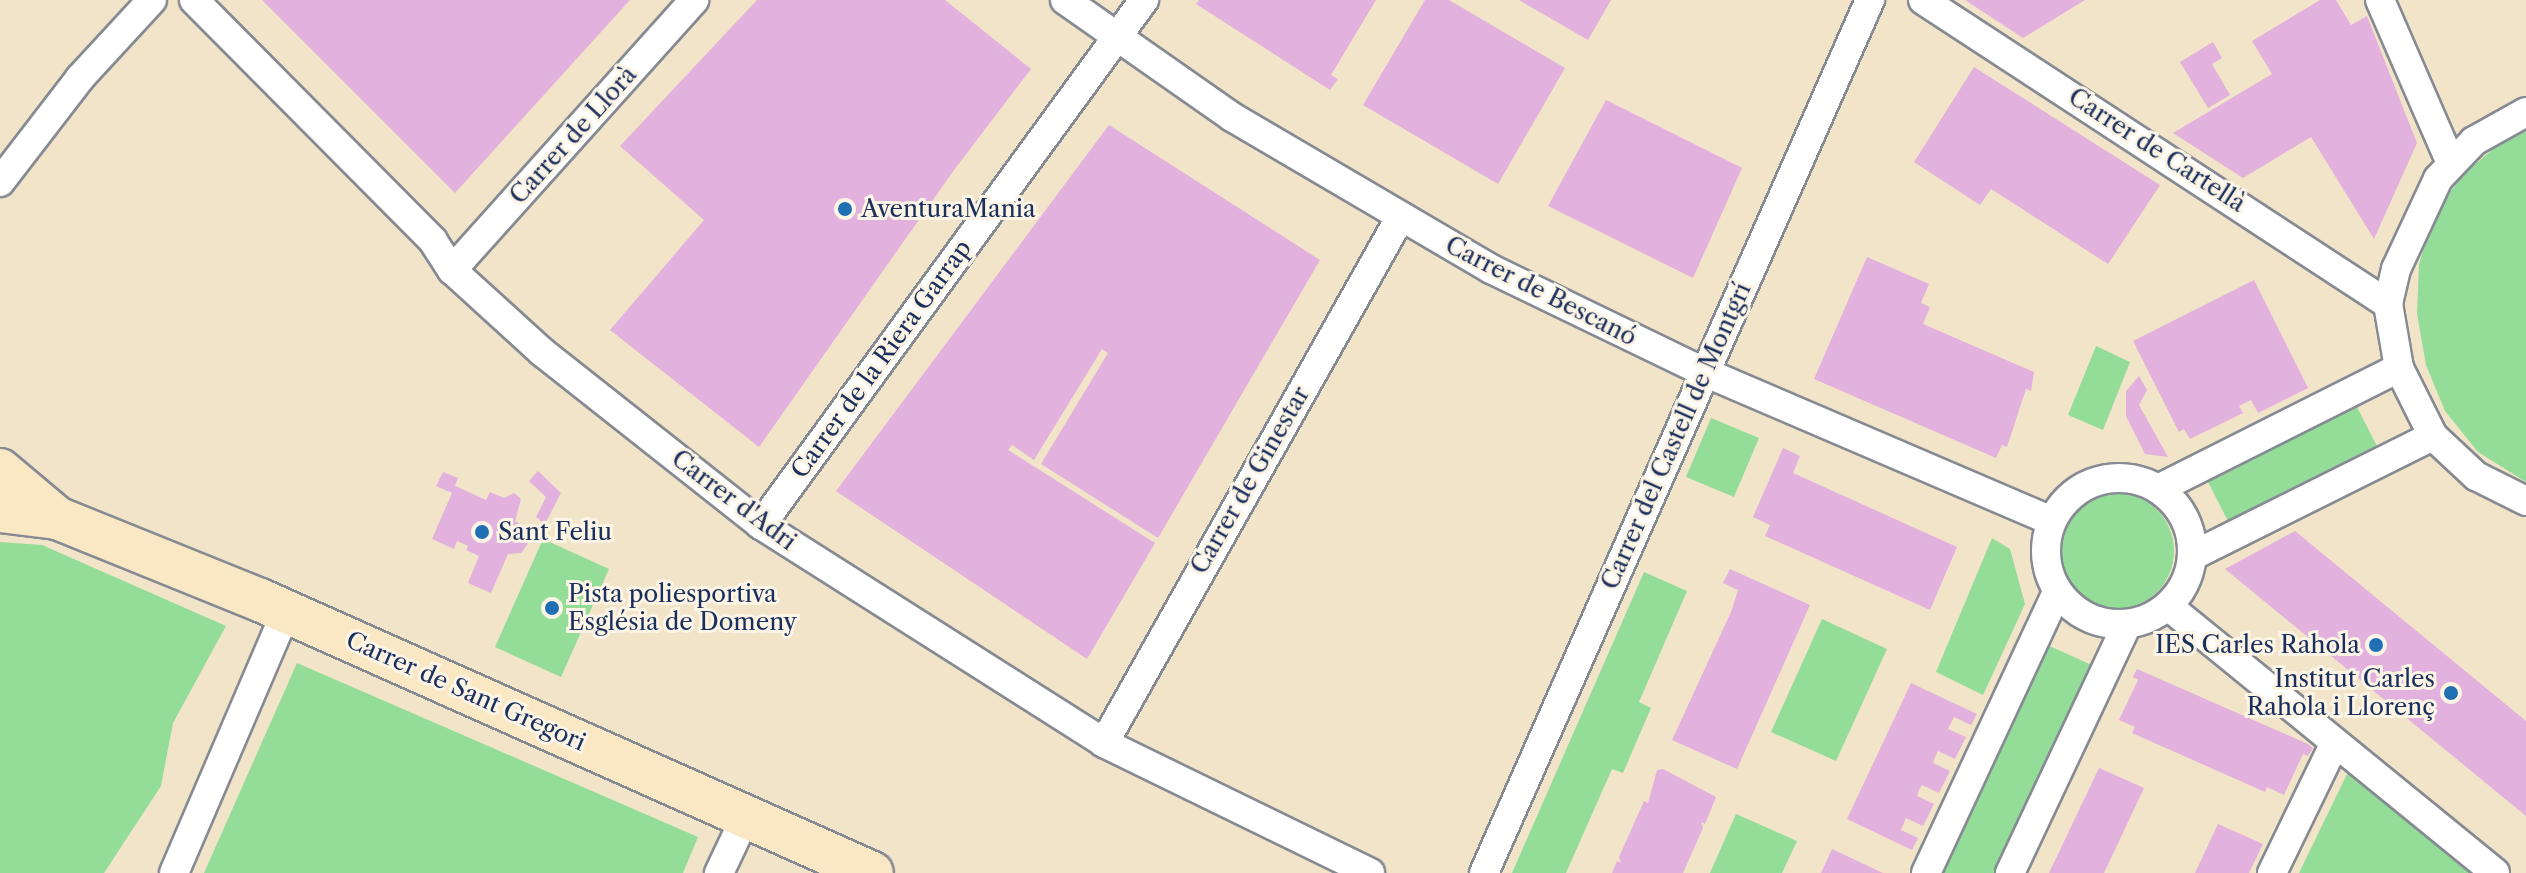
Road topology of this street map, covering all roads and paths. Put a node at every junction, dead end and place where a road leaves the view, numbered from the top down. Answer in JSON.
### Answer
{"nodes":[{"id":1,"x":152,"y":0,"type":"edge"},
{"id":2,"x":194,"y":0,"type":"edge"},
{"id":3,"x":694,"y":0,"type":"edge"},
{"id":4,"x":1065,"y":0,"type":"edge"},
{"id":5,"x":1144,"y":0,"type":"edge"},
{"id":6,"x":1870,"y":0,"type":"edge"},
{"id":7,"x":1923,"y":0,"type":"edge"},
{"id":8,"x":2380,"y":0,"type":"edge"},
{"id":9,"x":1117,"y":36,"type":"junction"},
{"id":10,"x":2526,"y":112,"type":"edge"},
{"id":11,"x":2451,"y":163,"type":"junction"},
{"id":12,"x":0,"y":182,"type":"edge"},
{"id":13,"x":1400,"y":218,"type":"junction"},
{"id":14,"x":452,"y":270,"type":"junction"},
{"id":15,"x":2388,"y":304,"type":"junction"},
{"id":16,"x":2399,"y":368,"type":"junction"},
{"id":17,"x":1704,"y":372,"type":"junction"},
{"id":18,"x":2433,"y":436,"type":"junction"},
{"id":19,"x":0,"y":470,"type":"edge"},
{"id":20,"x":2158,"y":489,"type":"junction"},
{"id":21,"x":2526,"y":501,"type":"edge"},
{"id":22,"x":0,"y":511,"type":"edge"},
{"id":23,"x":57,"y":518,"type":"junction"},
{"id":24,"x":2051,"y":521,"type":"junction"},
{"id":25,"x":761,"y":525,"type":"junction"},
{"id":26,"x":2192,"y":556,"type":"junction"},
{"id":27,"x":2057,"y":592,"type":"junction"},
{"id":28,"x":2168,"y":606,"type":"junction"},
{"id":29,"x":285,"y":614,"type":"junction"},
{"id":30,"x":2127,"y":624,"type":"junction"},
{"id":31,"x":1104,"y":743,"type":"junction"},
{"id":32,"x":2334,"y":745,"type":"junction"},
{"id":33,"x":746,"y":816,"type":"junction"},
{"id":34,"x":860,"y":870,"type":"edge"},
{"id":35,"x":174,"y":873,"type":"edge"},
{"id":36,"x":719,"y":873,"type":"edge"},
{"id":37,"x":1370,"y":873,"type":"edge"},
{"id":38,"x":1484,"y":873,"type":"edge"},
{"id":39,"x":1926,"y":873,"type":"edge"},
{"id":40,"x":2010,"y":873,"type":"edge"},
{"id":41,"x":2272,"y":873,"type":"edge"},
{"id":42,"x":2495,"y":873,"type":"edge"}],
"edges":[{"from":1,"to":12,"type":"street"},
{"from":2,"to":14,"type":"street","name":"Carrer d'Adri"},
{"from":3,"to":14,"type":"street","name":"Carrer de Llorà"},
{"from":4,"to":9,"type":"street","name":"Carrer de Bescanó"},
{"from":5,"to":9,"type":"street","name":"Carrer de la Riera Garrap"},
{"from":6,"to":17,"type":"street","name":"Carrer del Castell de Montgrí"},
{"from":7,"to":15,"type":"street","name":"Carrer de Cartellà"},
{"from":8,"to":11,"type":"street"},
{"from":9,"to":13,"type":"street","name":"Carrer de Bescanó"},
{"from":9,"to":25,"type":"street","name":"Carrer de la Riera Garrap"},
{"from":10,"to":11,"type":"street"},
{"from":11,"to":15,"type":"street"},
{"from":13,"to":17,"type":"street","name":"Carrer de Bescanó"},
{"from":13,"to":31,"type":"street","name":"Carrer de Ginestar"},
{"from":14,"to":25,"type":"street","name":"Carrer d'Adri"},
{"from":15,"to":16,"type":"street"},
{"from":16,"to":18,"type":"street"},
{"from":16,"to":20,"type":"street"},
{"from":17,"to":24,"type":"street","name":"Carrer de Bescanó"},
{"from":17,"to":38,"type":"street","name":"Carrer del Castell de Montgrí"},
{"from":18,"to":21,"type":"street"},
{"from":18,"to":26,"type":"street"},
{"from":19,"to":23,"type":"main road","name":"Carrer de Sant Gregori"},
{"from":20,"to":24,"type":"street"},
{"from":20,"to":26,"type":"street"},
{"from":22,"to":23,"type":"main road","name":"Carrer de Sant Gregori"},
{"from":23,"to":29,"type":"main road","name":"Carrer de Sant Gregori"},
{"from":24,"to":27,"type":"street"},
{"from":25,"to":31,"type":"street","name":"Carrer d'Adri"},
{"from":26,"to":28,"type":"street"},
{"from":27,"to":30,"type":"street"},
{"from":27,"to":39,"type":"street"},
{"from":28,"to":30,"type":"street"},
{"from":28,"to":32,"type":"street"},
{"from":29,"to":33,"type":"main road","name":"Carrer de Sant Gregori"},
{"from":29,"to":35,"type":"street"},
{"from":30,"to":40,"type":"street"},
{"from":31,"to":37,"type":"street","name":"Carrer d'Adri"},
{"from":32,"to":41,"type":"street"},
{"from":32,"to":42,"type":"street"},
{"from":33,"to":34,"type":"main road","name":"Carrer de Sant Gregori"},
{"from":33,"to":36,"type":"street"}]}
